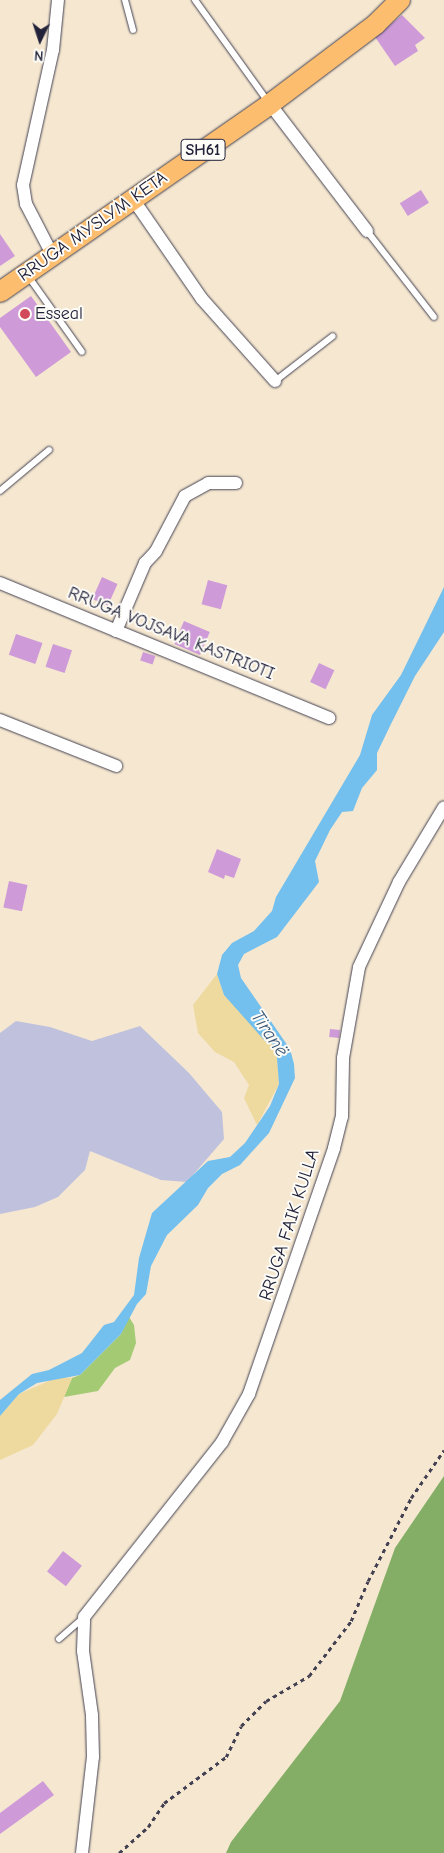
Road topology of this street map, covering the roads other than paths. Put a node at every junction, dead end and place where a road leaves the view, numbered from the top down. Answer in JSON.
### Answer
{"nodes":[{"id":1,"x":58,"y":0,"type":"edge"},
{"id":2,"x":125,"y":0,"type":"edge"},
{"id":3,"x":196,"y":0,"type":"edge"},
{"id":4,"x":400,"y":0,"type":"edge"},
{"id":5,"x":133,"y":30,"type":"dead end"},
{"id":6,"x":270,"y":104,"type":"junction"},
{"id":7,"x":133,"y":199,"type":"junction"},
{"id":8,"x":367,"y":231,"type":"joint"},
{"id":9,"x":53,"y":256,"type":"junction"},
{"id":10,"x":26,"y":274,"type":"junction"},
{"id":11,"x":0,"y":292,"type":"edge"},
{"id":12,"x":434,"y":317,"type":"dead end"},
{"id":13,"x":333,"y":336,"type":"dead end"},
{"id":14,"x":82,"y":352,"type":"dead end"},
{"id":15,"x":276,"y":382,"type":"joint"},
{"id":16,"x":49,"y":450,"type":"dead end"},
{"id":17,"x":236,"y":483,"type":"dead end"},
{"id":18,"x":0,"y":490,"type":"edge"},
{"id":19,"x":0,"y":583,"type":"edge"},
{"id":20,"x":116,"y":631,"type":"junction"},
{"id":21,"x":329,"y":718,"type":"dead end"},
{"id":22,"x":0,"y":720,"type":"edge"},
{"id":23,"x":116,"y":766,"type":"dead end"},
{"id":24,"x":444,"y":808,"type":"edge"},
{"id":25,"x":84,"y":1617,"type":"junction"},
{"id":26,"x":59,"y":1639,"type":"dead end"},
{"id":27,"x":82,"y":1853,"type":"edge"}],
"edges":[{"from":1,"to":9,"type":"street"},
{"from":2,"to":5,"type":"lane"},
{"from":3,"to":6,"type":"lane"},
{"from":4,"to":6,"type":"main road","name":"RRUGA MYSLYM KETA","number":"SH61"},
{"from":6,"to":7,"type":"main road","name":"RRUGA MYSLYM KETA","number":"SH61"},
{"from":6,"to":8,"type":"street"},
{"from":7,"to":9,"type":"main road","name":"RRUGA MYSLYM KETA","number":"SH61"},
{"from":7,"to":15,"type":"street"},
{"from":8,"to":12,"type":"lane"},
{"from":9,"to":10,"type":"main road","name":"RRUGA MYSLYM KETA","number":"SH61"},
{"from":10,"to":11,"type":"main road","name":"RRUGA MYSLYM KETA","number":"SH61"},
{"from":10,"to":14,"type":"lane"},
{"from":13,"to":15,"type":"lane"},
{"from":16,"to":18,"type":"lane"},
{"from":17,"to":20,"type":"street"},
{"from":19,"to":20,"type":"street","name":"RRUGA VOJSAVA KASTRIOTI"},
{"from":20,"to":21,"type":"street","name":"RRUGA VOJSAVA KASTRIOTI"},
{"from":22,"to":23,"type":"street"},
{"from":24,"to":25,"type":"street","name":"RRUGA FAIK KULLA"},
{"from":25,"to":26,"type":"lane","name":"RRUGA FAIK KULLA"},
{"from":25,"to":27,"type":"street"}]}
